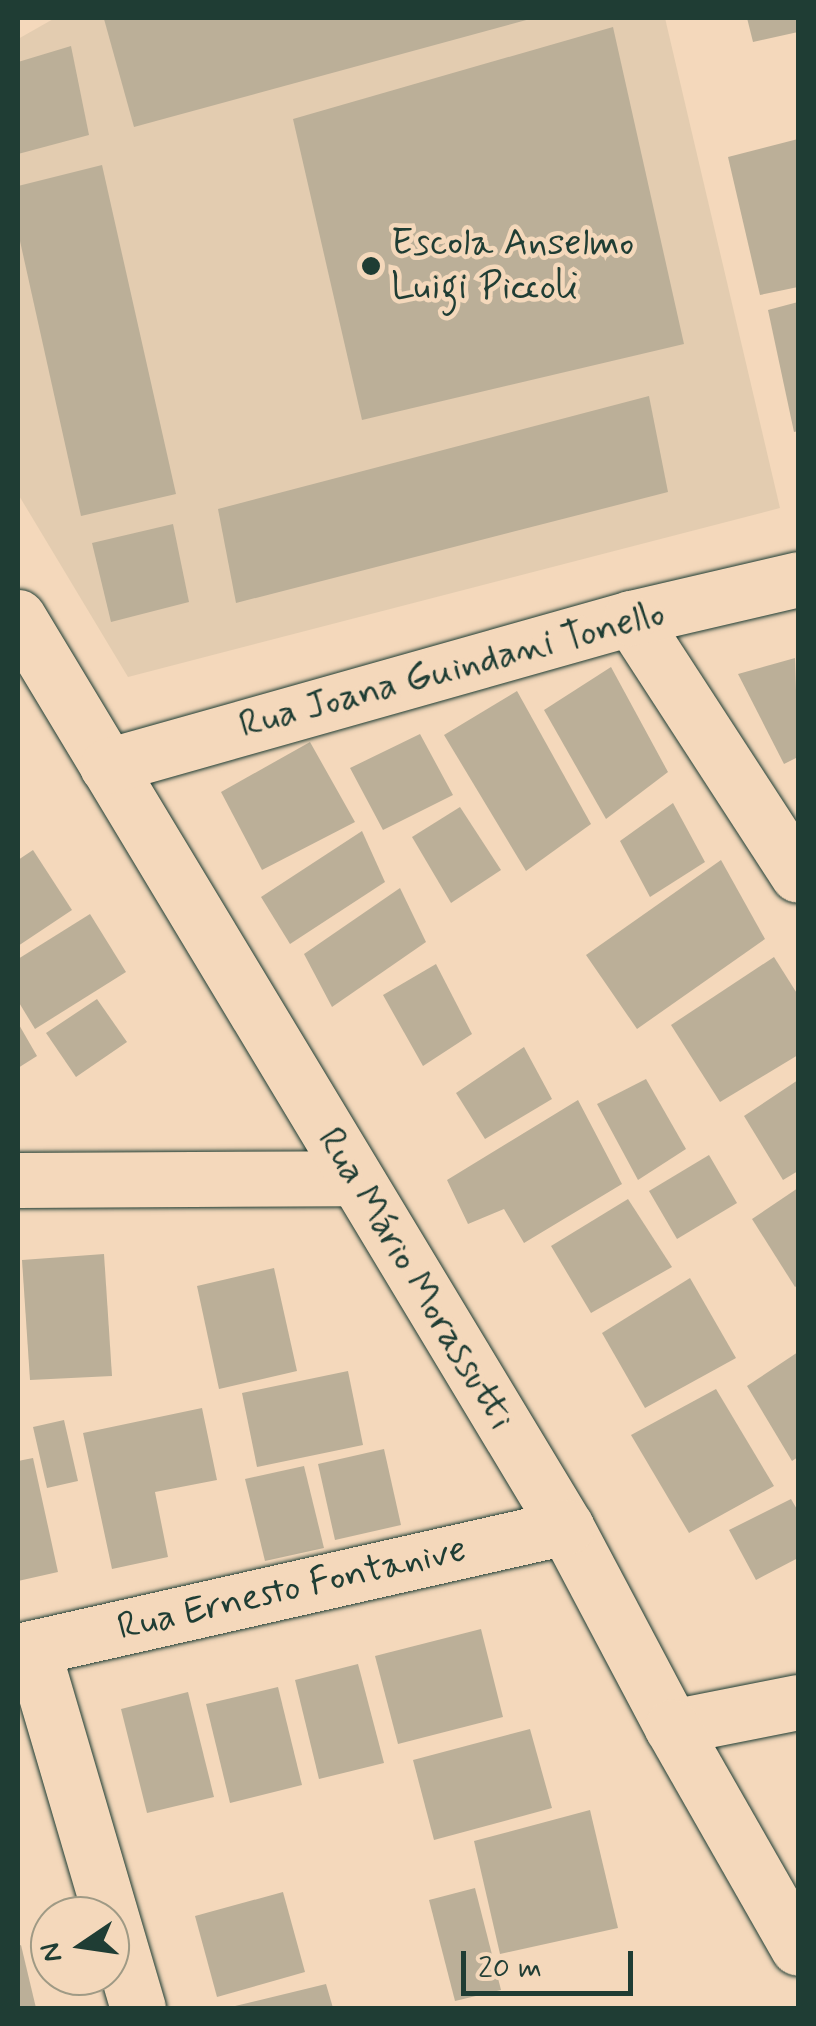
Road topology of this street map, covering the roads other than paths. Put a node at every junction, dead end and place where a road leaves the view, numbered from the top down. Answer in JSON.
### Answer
{"nodes":[{"id":1,"x":798,"y":579,"type":"edge"},
{"id":2,"x":18,"y":617,"type":"edge"},
{"id":3,"x":631,"y":618,"type":"junction"},
{"id":4,"x":107,"y":766,"type":"junction"},
{"id":5,"x":798,"y":875,"type":"edge"},
{"id":6,"x":352,"y":1178,"type":"junction"},
{"id":7,"x":18,"y":1180,"type":"edge"},
{"id":8,"x":566,"y":1527,"type":"junction"},
{"id":9,"x":25,"y":1649,"type":"edge"},
{"id":10,"x":798,"y":1702,"type":"edge"},
{"id":11,"x":672,"y":1727,"type":"junction"},
{"id":12,"x":798,"y":1948,"type":"edge"},
{"id":13,"x":138,"y":2008,"type":"edge"}],
"edges":[{"from":1,"to":3,"type":"main road","name":"Rua Joana Guindani Tonello"},
{"from":2,"to":4,"type":"main road","name":"Rua Mário Morassutti"},
{"from":3,"to":4,"type":"main road","name":"Rua Joana Guindani Tonello"},
{"from":3,"to":5,"type":"main road"},
{"from":4,"to":6,"type":"main road","name":"Rua Mário Morassutti"},
{"from":6,"to":7,"type":"main road"},
{"from":6,"to":8,"type":"main road","name":"Rua Mário Morassutti"},
{"from":8,"to":9,"type":"main road","name":"Rua Ernesto Fontanive"},
{"from":8,"to":11,"type":"main road","name":"Rua Mário Morassutti"},
{"from":9,"to":13,"type":"main road"},
{"from":10,"to":11,"type":"main road"},
{"from":11,"to":12,"type":"main road","name":"Rua Mário Morassutti"}]}
